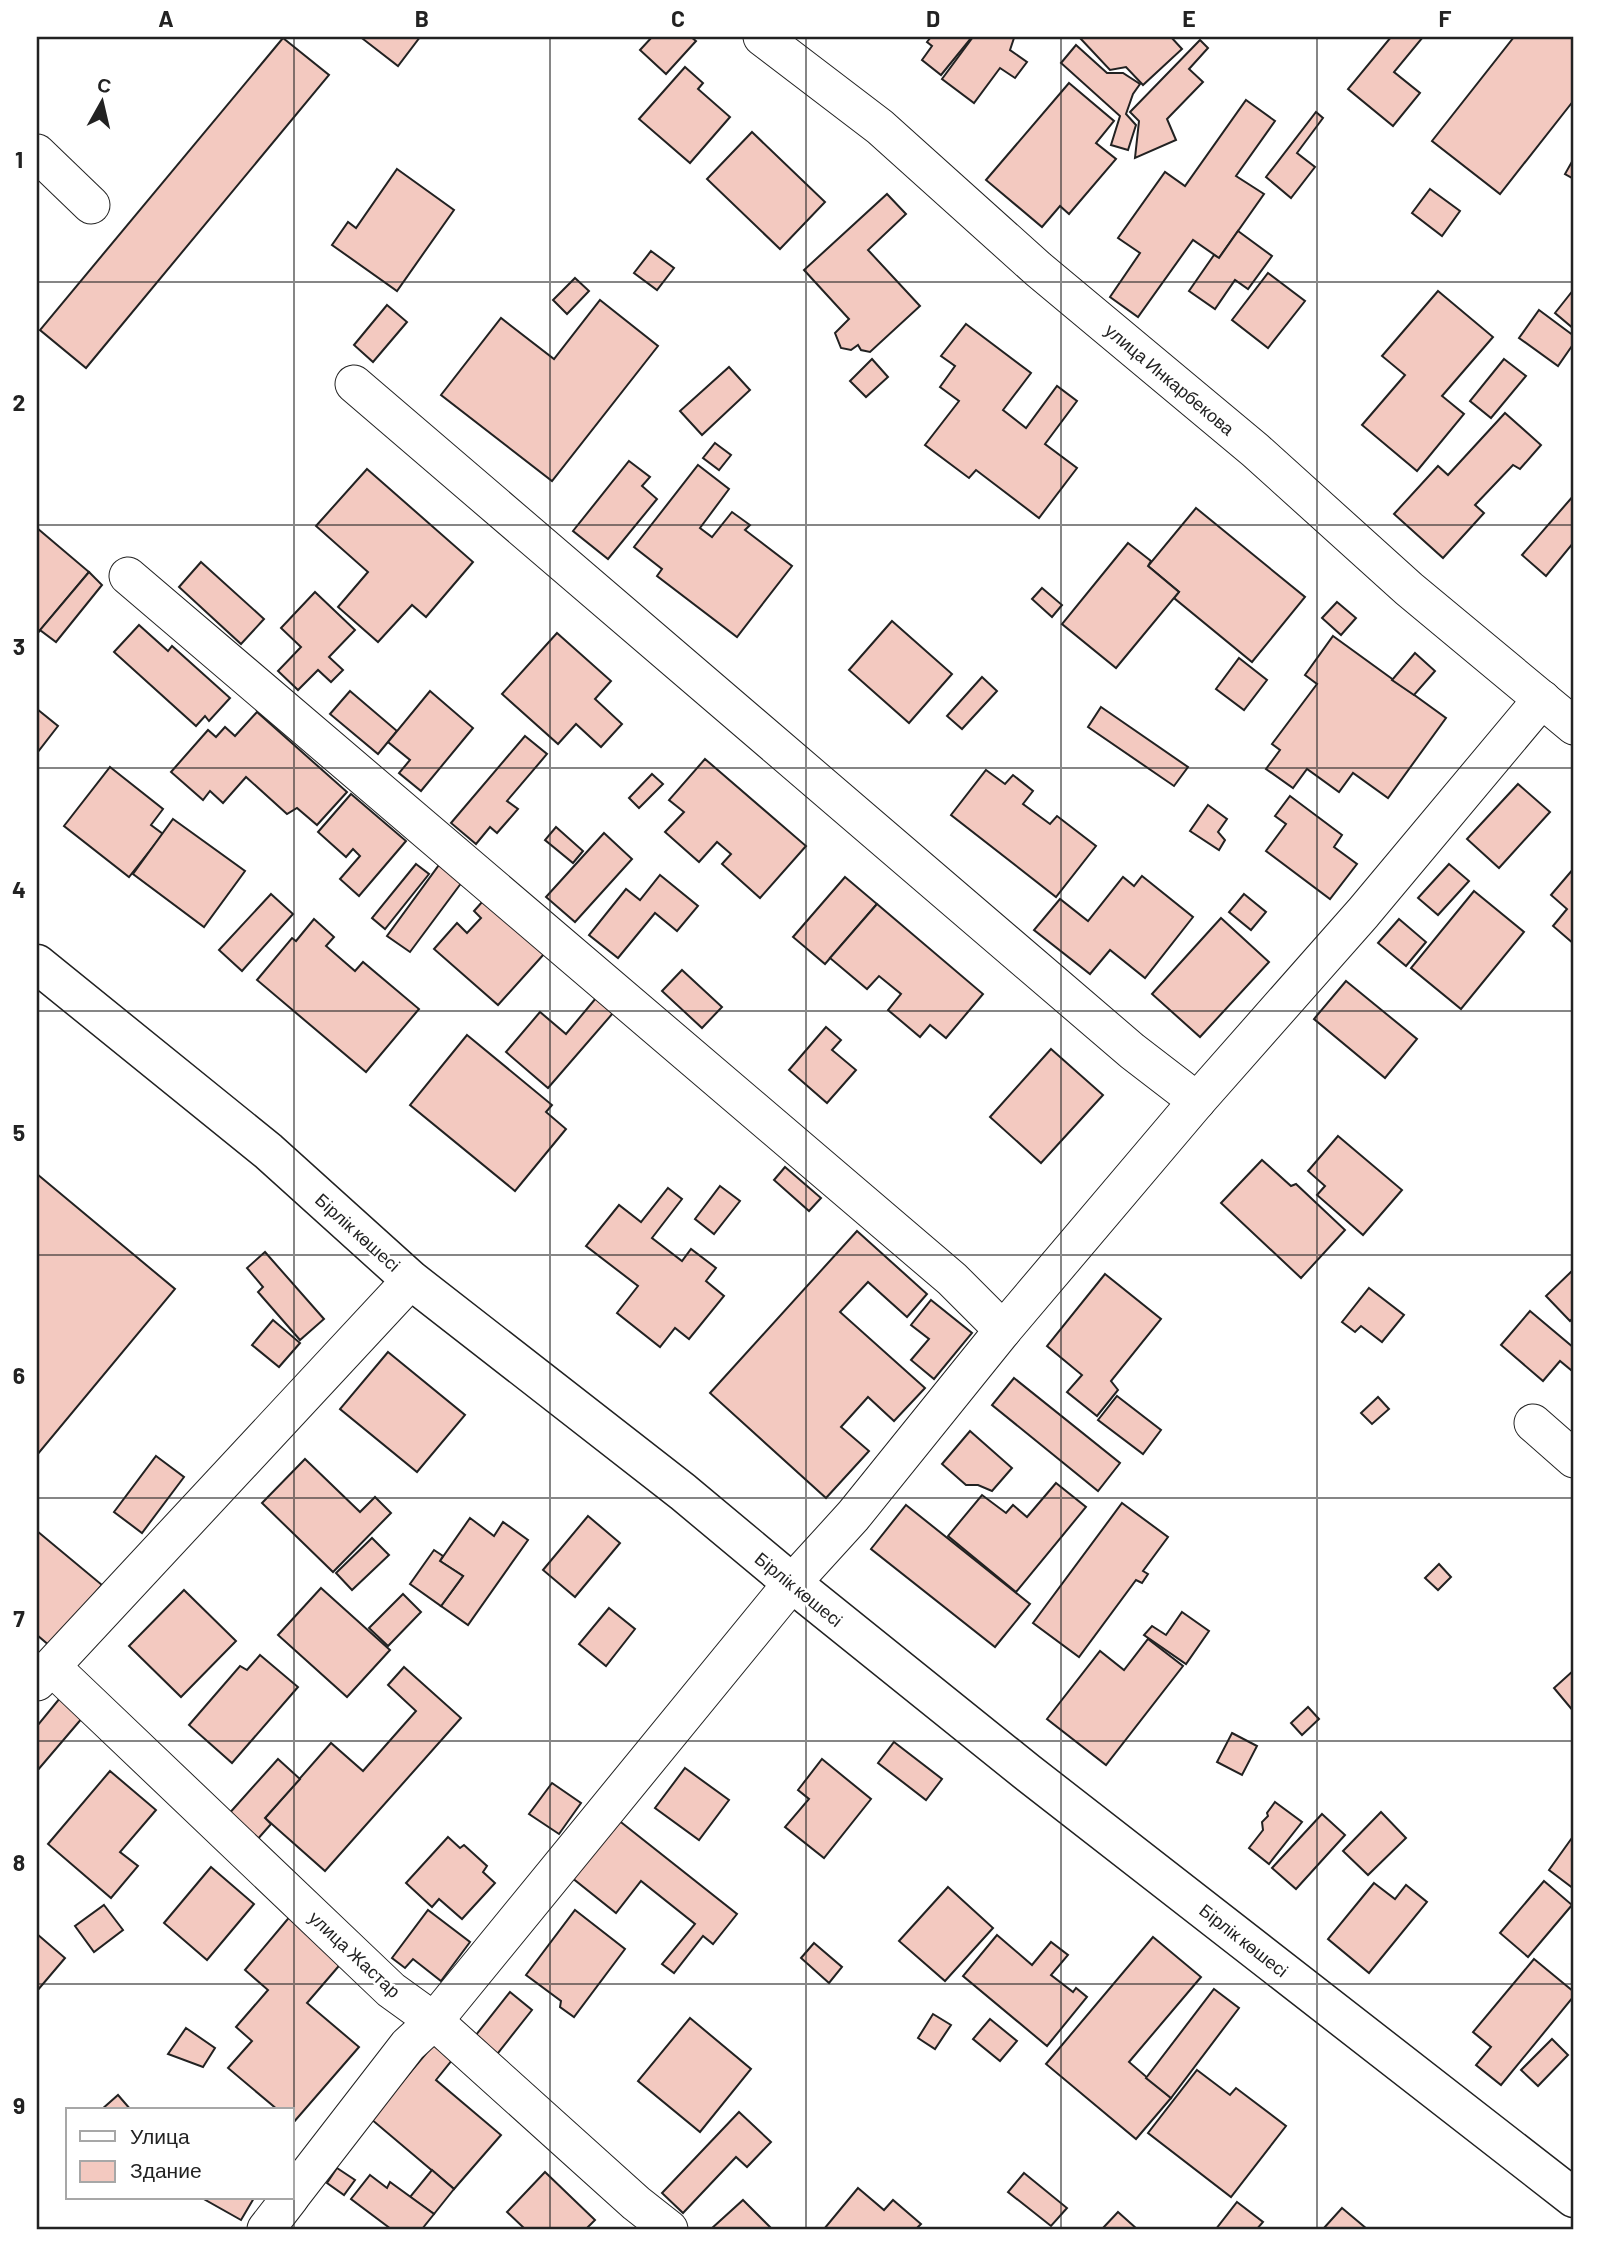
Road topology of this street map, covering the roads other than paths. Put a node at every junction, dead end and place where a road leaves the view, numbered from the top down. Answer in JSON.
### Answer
{"nodes":[{"id":1,"x":762,"y":37,"type":"edge"},
{"id":2,"x":37,"y":153,"type":"edge"},
{"id":3,"x":91,"y":205,"type":"dead end"},
{"id":4,"x":354,"y":384,"type":"dead end"},
{"id":5,"x":128,"y":576,"type":"dead end"},
{"id":6,"x":1542,"y":699,"type":"junction"},
{"id":7,"x":1574,"y":726,"type":"edge"},
{"id":8,"x":37,"y":964,"type":"edge"},
{"id":9,"x":1197,"y":1101,"type":"junction"},
{"id":10,"x":411,"y":1280,"type":"junction"},
{"id":11,"x":1003,"y":1330,"type":"junction"},
{"id":12,"x":1533,"y":1423,"type":"dead end"},
{"id":13,"x":1574,"y":1459,"type":"edge"},
{"id":14,"x":792,"y":1583,"type":"junction"},
{"id":15,"x":44,"y":1674,"type":"edge"},
{"id":16,"x":434,"y":2021,"type":"junction"},
{"id":17,"x":294,"y":2192,"type":"edge"},
{"id":18,"x":1574,"y":2197,"type":"edge"},
{"id":19,"x":288,"y":2200,"type":"edge"},
{"id":20,"x":265,"y":2229,"type":"edge"},
{"id":21,"x":669,"y":2229,"type":"edge"}],
"edges":[{"from":1,"to":6,"type":"street","name":"улица Инкарбекова"},
{"from":2,"to":3,"type":"street"},
{"from":4,"to":9,"type":"street"},
{"from":5,"to":11,"type":"street"},
{"from":6,"to":7,"type":"street","name":"улица Инкарбекова"},
{"from":6,"to":9,"type":"street"},
{"from":8,"to":10,"type":"main road","name":"Бірлік көшесі"},
{"from":9,"to":11,"type":"street"},
{"from":10,"to":14,"type":"main road","name":"Бірлік көшесі"},
{"from":10,"to":15,"type":"street"},
{"from":11,"to":14,"type":"street"},
{"from":12,"to":13,"type":"street"},
{"from":14,"to":16,"type":"street"},
{"from":14,"to":18,"type":"main road","name":"Бірлік көшесі"},
{"from":15,"to":16,"type":"street","name":"улица Жастар"},
{"from":16,"to":17,"type":"street"},
{"from":16,"to":21,"type":"street","name":"улица Жастар"},
{"from":19,"to":20,"type":"street"}]}
